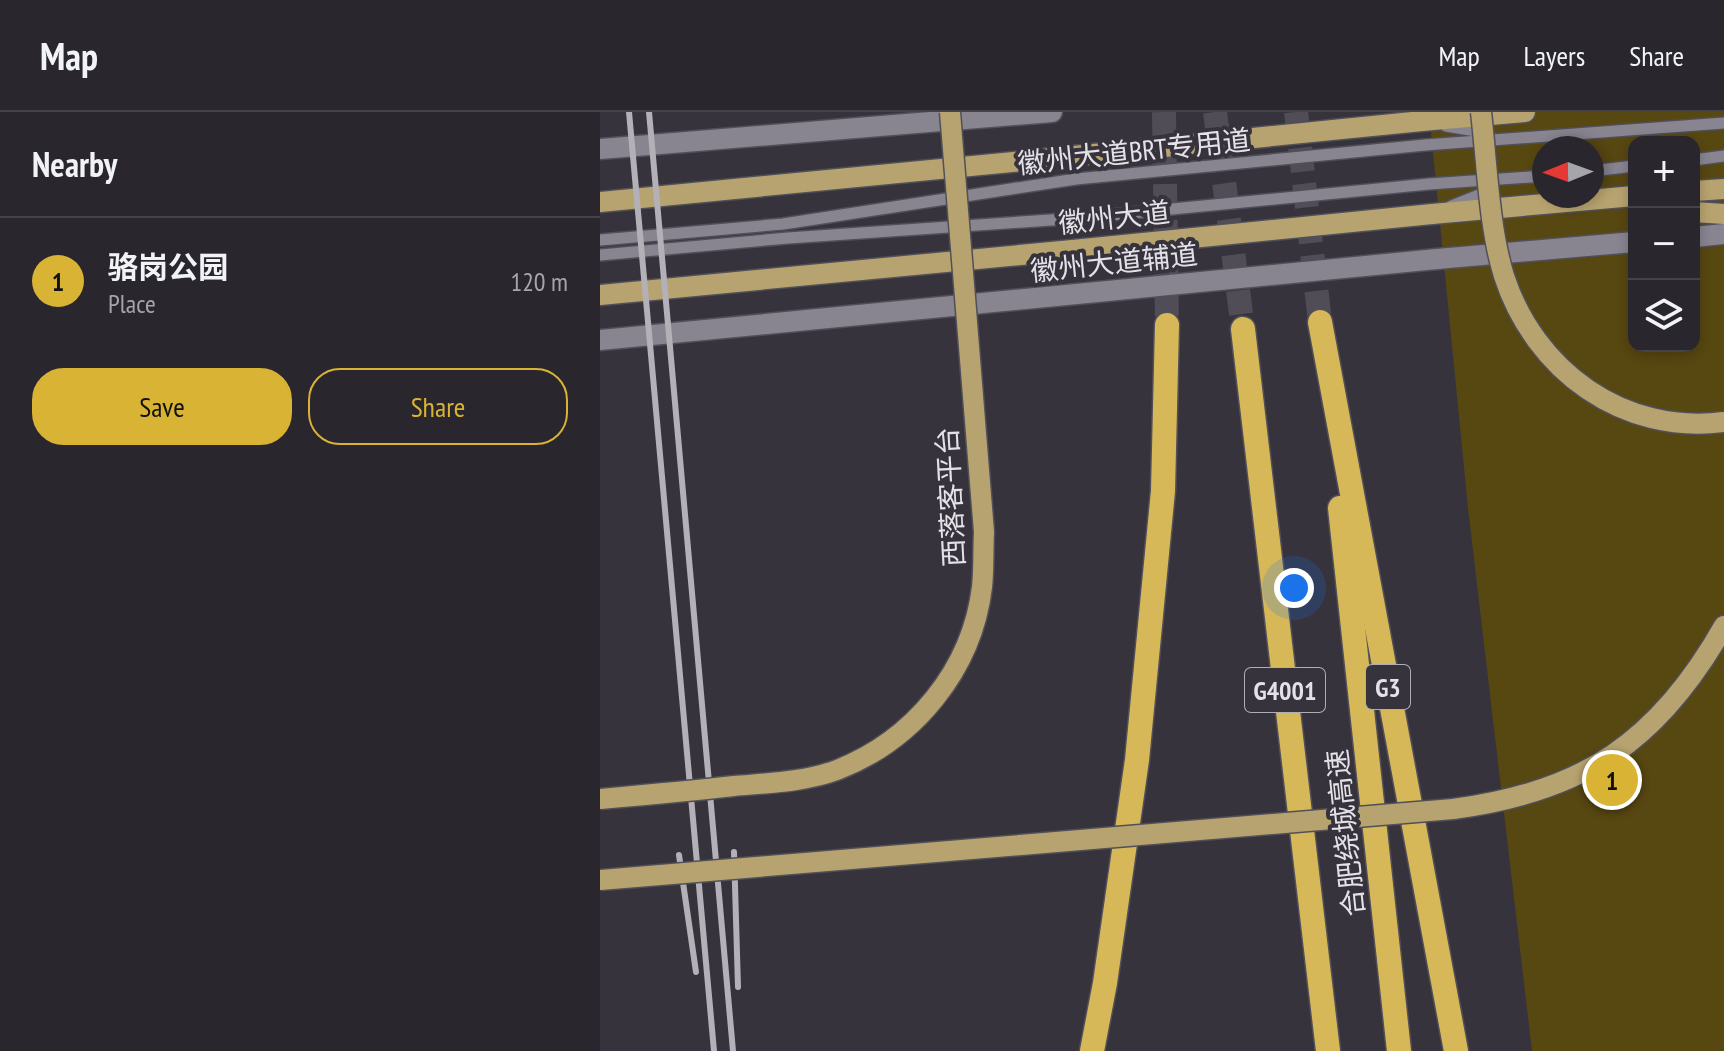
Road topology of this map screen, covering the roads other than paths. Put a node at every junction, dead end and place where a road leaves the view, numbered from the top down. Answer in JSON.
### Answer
{"nodes":[{"id":1,"x":950,"y":112,"type":"edge"},
{"id":2,"x":1052,"y":112,"type":"edge"},
{"id":3,"x":1481,"y":112,"type":"edge"},
{"id":4,"x":1525,"y":112,"type":"edge"},
{"id":5,"x":1422,"y":121,"type":"junction"},
{"id":6,"x":1724,"y":123,"type":"edge"},
{"id":7,"x":1512,"y":138,"type":"junction"},
{"id":8,"x":600,"y":149,"type":"edge"},
{"id":9,"x":1724,"y":156,"type":"edge"},
{"id":10,"x":1700,"y":159,"type":"edge"},
{"id":11,"x":1628,"y":167,"type":"edge"},
{"id":12,"x":1604,"y":170,"type":"edge"},
{"id":13,"x":1532,"y":177,"type":"edge"},
{"id":14,"x":1518,"y":179,"type":"junction"},
{"id":15,"x":1724,"y":189,"type":"edge"},
{"id":16,"x":1700,"y":191,"type":"edge"},
{"id":17,"x":1628,"y":197,"type":"edge"},
{"id":18,"x":1604,"y":199,"type":"edge"},
{"id":19,"x":600,"y":202,"type":"edge"},
{"id":20,"x":1604,"y":203,"type":"edge"},
{"id":21,"x":1532,"y":205,"type":"edge"},
{"id":22,"x":1628,"y":205,"type":"edge"},
{"id":23,"x":1700,"y":212,"type":"edge"},
{"id":24,"x":1432,"y":214,"type":"junction"},
{"id":25,"x":1724,"y":214,"type":"edge"},
{"id":26,"x":1724,"y":234,"type":"edge"},
{"id":27,"x":1700,"y":236,"type":"edge"},
{"id":28,"x":600,"y":240,"type":"edge"},
{"id":29,"x":1628,"y":243,"type":"edge"},
{"id":30,"x":600,"y":255,"type":"edge"},
{"id":31,"x":600,"y":295,"type":"edge"},
{"id":32,"x":1320,"y":322,"type":"joint"},
{"id":33,"x":1167,"y":325,"type":"tunnel mouth"},
{"id":34,"x":1243,"y":329,"type":"tunnel mouth"},
{"id":35,"x":600,"y":340,"type":"edge"},
{"id":36,"x":1724,"y":422,"type":"edge"},
{"id":37,"x":1724,"y":626,"type":"edge"},
{"id":38,"x":600,"y":799,"type":"edge"},
{"id":39,"x":600,"y":880,"type":"edge"},
{"id":40,"x":1092,"y":1051,"type":"edge"},
{"id":41,"x":1328,"y":1051,"type":"edge"},
{"id":42,"x":1399,"y":1051,"type":"edge"},
{"id":43,"x":1456,"y":1051,"type":"edge"}],
"edges":[{"from":1,"to":38,"type":"main road","name":"西落客平台","bridge":true},
{"from":2,"to":8,"type":"street"},
{"from":3,"to":36,"type":"main road","bridge":true},
{"from":4,"to":5,"type":"main road"},
{"from":5,"to":7,"type":"lane"},
{"from":5,"to":19,"type":"main road","bridge":true},
{"from":6,"to":7,"type":"lane","name":"徽州大道BRT专用道"},
{"from":7,"to":28,"type":"lane","name":"徽州大道BRT专用道","bridge":true},
{"from":9,"to":10,"type":"lane"},
{"from":11,"to":12,"type":"lane"},
{"from":13,"to":14,"type":"lane"},
{"from":14,"to":24,"type":"lane"},
{"from":14,"to":30,"type":"lane","bridge":true},
{"from":15,"to":16,"type":"main road"},
{"from":17,"to":18,"type":"main road","name":"徽州大道"},
{"from":20,"to":22,"type":"main road"},
{"from":21,"to":24,"type":"main road","name":"徽州大道"},
{"from":23,"to":25,"type":"main road"},
{"from":24,"to":31,"type":"main road","name":"徽州大道","bridge":true},
{"from":26,"to":27,"type":"street"},
{"from":29,"to":35,"type":"street","name":"徽州大道辅道","bridge":true},
{"from":32,"to":42,"type":"highway","name":"合肥绕城高速","number":"G4001"},
{"from":32,"to":43,"type":"highway","number":"G3"},
{"from":33,"to":40,"type":"highway"},
{"from":34,"to":41,"type":"highway","name":"合肥绕城高速","number":"G4001"},
{"from":37,"to":39,"type":"main road","bridge":true}]}
